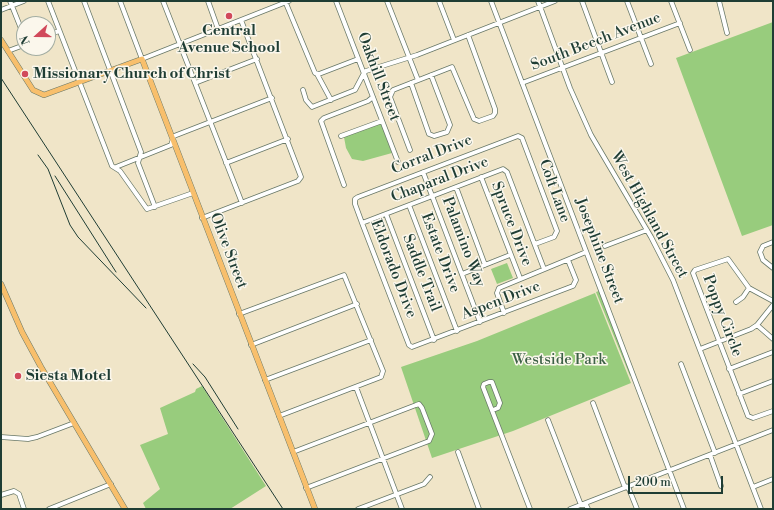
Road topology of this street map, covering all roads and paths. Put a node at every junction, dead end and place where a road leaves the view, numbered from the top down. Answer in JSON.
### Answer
{"nodes":[{"id":1,"x":10,"y":1,"type":"edge"},
{"id":2,"x":24,"y":1,"type":"edge"},
{"id":3,"x":48,"y":1,"type":"edge"},
{"id":4,"x":84,"y":1,"type":"edge"},
{"id":5,"x":120,"y":1,"type":"edge"},
{"id":6,"x":164,"y":1,"type":"edge"},
{"id":7,"x":208,"y":1,"type":"edge"},
{"id":8,"x":336,"y":1,"type":"edge"},
{"id":9,"x":387,"y":1,"type":"edge"},
{"id":10,"x":439,"y":1,"type":"edge"},
{"id":11,"x":491,"y":1,"type":"edge"},
{"id":12,"x":538,"y":1,"type":"edge"},
{"id":13,"x":555,"y":1,"type":"edge"},
{"id":14,"x":582,"y":1,"type":"edge"},
{"id":15,"x":627,"y":1,"type":"edge"},
{"id":16,"x":671,"y":1,"type":"edge"},
{"id":17,"x":719,"y":1,"type":"edge"},
{"id":18,"x":287,"y":2,"type":"edge"},
{"id":19,"x":12,"y":6,"type":"junction"},
{"id":20,"x":540,"y":7,"type":"junction"},
{"id":21,"x":1,"y":10,"type":"edge"},
{"id":22,"x":16,"y":16,"type":"edge"},
{"id":23,"x":241,"y":20,"type":"junction"},
{"id":24,"x":498,"y":23,"type":"junction"},
{"id":25,"x":680,"y":23,"type":"junction"},
{"id":26,"x":218,"y":29,"type":"junction"},
{"id":27,"x":59,"y":31,"type":"junction"},
{"id":28,"x":56,"y":32,"type":"edge"},
{"id":29,"x":727,"y":33,"type":"dead end"},
{"id":30,"x":468,"y":35,"type":"junction"},
{"id":31,"x":641,"y":38,"type":"junction"},
{"id":32,"x":1,"y":40,"type":"edge"},
{"id":33,"x":454,"y":40,"type":"junction"},
{"id":34,"x":180,"y":44,"type":"junction"},
{"id":35,"x":16,"y":48,"type":"edge"},
{"id":36,"x":690,"y":50,"type":"dead end"},
{"id":37,"x":8,"y":51,"type":"junction"},
{"id":38,"x":601,"y":53,"type":"junction"},
{"id":39,"x":409,"y":58,"type":"junction"},
{"id":40,"x":142,"y":59,"type":"junction"},
{"id":41,"x":257,"y":59,"type":"junction"},
{"id":42,"x":358,"y":59,"type":"junction"},
{"id":43,"x":651,"y":64,"type":"dead end"},
{"id":44,"x":563,"y":67,"type":"junction"},
{"id":45,"x":110,"y":71,"type":"junction"},
{"id":46,"x":364,"y":73,"type":"junction"},
{"id":47,"x":317,"y":74,"type":"junction"},
{"id":48,"x":431,"y":75,"type":"junction"},
{"id":49,"x":418,"y":80,"type":"junction"},
{"id":50,"x":612,"y":82,"type":"dead end"},
{"id":51,"x":79,"y":83,"type":"junction"},
{"id":52,"x":195,"y":83,"type":"junction"},
{"id":53,"x":411,"y":83,"type":"junction"},
{"id":54,"x":522,"y":83,"type":"junction"},
{"id":55,"x":303,"y":90,"type":"dead end"},
{"id":56,"x":373,"y":97,"type":"junction"},
{"id":57,"x":272,"y":98,"type":"junction"},
{"id":58,"x":331,"y":100,"type":"junction"},
{"id":59,"x":382,"y":121,"type":"junction"},
{"id":60,"x":210,"y":122,"type":"junction"},
{"id":61,"x":342,"y":136,"type":"dead end"},
{"id":62,"x":519,"y":136,"type":"joint"},
{"id":63,"x":288,"y":139,"type":"junction"},
{"id":64,"x":173,"y":140,"type":"junction"},
{"id":65,"x":410,"y":150,"type":"dead end"},
{"id":66,"x":140,"y":157,"type":"junction"},
{"id":67,"x":398,"y":162,"type":"dead end"},
{"id":68,"x":226,"y":163,"type":"junction"},
{"id":69,"x":116,"y":167,"type":"junction"},
{"id":70,"x":423,"y":172,"type":"junction"},
{"id":71,"x":481,"y":177,"type":"junction"},
{"id":72,"x":344,"y":185,"type":"dead end"},
{"id":73,"x":456,"y":187,"type":"junction"},
{"id":74,"x":193,"y":193,"type":"junction"},
{"id":75,"x":432,"y":196,"type":"junction"},
{"id":76,"x":355,"y":200,"type":"joint"},
{"id":77,"x":242,"y":203,"type":"junction"},
{"id":78,"x":409,"y":205,"type":"junction"},
{"id":79,"x":155,"y":207,"type":"junction"},
{"id":80,"x":386,"y":214,"type":"junction"},
{"id":81,"x":202,"y":218,"type":"junction"},
{"id":82,"x":362,"y":223,"type":"junction"},
{"id":83,"x":647,"y":230,"type":"junction"},
{"id":84,"x":773,"y":242,"type":"edge"},
{"id":85,"x":535,"y":244,"type":"junction"},
{"id":86,"x":605,"y":246,"type":"dead end"},
{"id":87,"x":586,"y":252,"type":"junction"},
{"id":88,"x":510,"y":255,"type":"junction"},
{"id":89,"x":568,"y":260,"type":"junction"},
{"id":90,"x":485,"y":265,"type":"junction"},
{"id":91,"x":773,"y":268,"type":"edge"},
{"id":92,"x":544,"y":269,"type":"junction"},
{"id":93,"x":462,"y":274,"type":"junction"},
{"id":94,"x":520,"y":278,"type":"junction"},
{"id":95,"x":1,"y":284,"type":"edge"},
{"id":96,"x":749,"y":288,"type":"junction"},
{"id":97,"x":773,"y":301,"type":"edge"},
{"id":98,"x":736,"y":302,"type":"dead end"},
{"id":99,"x":357,"y":304,"type":"junction"},
{"id":100,"x":773,"y":305,"type":"edge"},
{"id":101,"x":504,"y":313,"type":"junction"},
{"id":102,"x":239,"y":314,"type":"junction"},
{"id":103,"x":480,"y":322,"type":"junction"},
{"id":104,"x":757,"y":325,"type":"junction"},
{"id":105,"x":457,"y":331,"type":"junction"},
{"id":106,"x":773,"y":339,"type":"edge"},
{"id":107,"x":371,"y":340,"type":"junction"},
{"id":108,"x":434,"y":340,"type":"junction"},
{"id":109,"x":719,"y":342,"type":"junction"},
{"id":110,"x":251,"y":345,"type":"junction"},
{"id":111,"x":411,"y":347,"type":"joint"},
{"id":112,"x":700,"y":349,"type":"junction"},
{"id":113,"x":773,"y":352,"type":"edge"},
{"id":114,"x":681,"y":364,"type":"dead end"},
{"id":115,"x":729,"y":369,"type":"junction"},
{"id":116,"x":265,"y":380,"type":"junction"},
{"id":117,"x":773,"y":382,"type":"edge"},
{"id":118,"x":356,"y":387,"type":"junction"},
{"id":119,"x":739,"y":394,"type":"junction"},
{"id":120,"x":593,"y":402,"type":"dead end"},
{"id":121,"x":493,"y":410,"type":"junction"},
{"id":122,"x":773,"y":411,"type":"edge"},
{"id":123,"x":279,"y":416,"type":"junction"},
{"id":124,"x":548,"y":420,"type":"dead end"},
{"id":125,"x":74,"y":423,"type":"junction"},
{"id":126,"x":369,"y":423,"type":"junction"},
{"id":127,"x":773,"y":430,"type":"edge"},
{"id":128,"x":1,"y":437,"type":"edge"},
{"id":129,"x":736,"y":444,"type":"junction"},
{"id":130,"x":292,"y":452,"type":"junction"},
{"id":131,"x":458,"y":452,"type":"dead end"},
{"id":132,"x":715,"y":453,"type":"junction"},
{"id":133,"x":710,"y":455,"type":"junction"},
{"id":134,"x":383,"y":458,"type":"junction"},
{"id":135,"x":669,"y":470,"type":"junction"},
{"id":136,"x":430,"y":477,"type":"dead end"},
{"id":137,"x":773,"y":479,"type":"edge"},
{"id":138,"x":110,"y":484,"type":"junction"},
{"id":139,"x":721,"y":486,"type":"dead end"},
{"id":140,"x":626,"y":487,"type":"junction"},
{"id":141,"x":753,"y":487,"type":"junction"},
{"id":142,"x":306,"y":488,"type":"junction"},
{"id":143,"x":397,"y":494,"type":"junction"},
{"id":144,"x":1,"y":495,"type":"edge"},
{"id":145,"x":581,"y":505,"type":"junction"},
{"id":146,"x":24,"y":509,"type":"edge"},
{"id":147,"x":49,"y":509,"type":"edge"},
{"id":148,"x":125,"y":509,"type":"edge"},
{"id":149,"x":315,"y":509,"type":"edge"},
{"id":150,"x":358,"y":509,"type":"edge"},
{"id":151,"x":402,"y":509,"type":"edge"},
{"id":152,"x":479,"y":509,"type":"edge"},
{"id":153,"x":530,"y":509,"type":"edge"},
{"id":154,"x":570,"y":509,"type":"edge"},
{"id":155,"x":588,"y":509,"type":"edge"},
{"id":156,"x":637,"y":509,"type":"edge"},
{"id":157,"x":684,"y":509,"type":"edge"},
{"id":158,"x":761,"y":509,"type":"edge"}],
"edges":[{"from":1,"to":19,"type":"street"},
{"from":2,"to":19,"type":"street"},
{"from":3,"to":27,"type":"street"},
{"from":4,"to":45,"type":"street"},
{"from":5,"to":40,"type":"street","name":"Olive Street"},
{"from":6,"to":34,"type":"street"},
{"from":7,"to":26,"type":"street"},
{"from":8,"to":42,"type":"street","name":"Oakhill Street"},
{"from":9,"to":39,"type":"street"},
{"from":10,"to":33,"type":"street"},
{"from":11,"to":24,"type":"street","name":"Josephine Street"},
{"from":12,"to":20,"type":"street","name":"West Highland Street"},
{"from":13,"to":20,"type":"street"},
{"from":14,"to":38,"type":"street"},
{"from":15,"to":31,"type":"street"},
{"from":16,"to":25,"type":"street"},
{"from":17,"to":29,"type":"street"},
{"from":18,"to":23,"type":"street"},
{"from":18,"to":47,"type":"street"},
{"from":19,"to":21,"type":"street"},
{"from":19,"to":22,"type":"street"},
{"from":20,"to":24,"type":"street"},
{"from":20,"to":44,"type":"street","name":"West Highland Street"},
{"from":23,"to":26,"type":"street"},
{"from":23,"to":41,"type":"street"},
{"from":24,"to":30,"type":"street"},
{"from":24,"to":54,"type":"street","name":"Josephine Street"},
{"from":25,"to":31,"type":"street","name":"South Beech Avenue"},
{"from":25,"to":36,"type":"street"},
{"from":26,"to":34,"type":"street"},
{"from":27,"to":28,"type":"street"},
{"from":27,"to":51,"type":"street"},
{"from":30,"to":33,"type":"street"},
{"from":30,"to":48,"type":"street"},
{"from":31,"to":38,"type":"street","name":"South Beech Avenue"},
{"from":31,"to":43,"type":"street"},
{"from":32,"to":37,"type":"main road"},
{"from":33,"to":39,"type":"street"},
{"from":34,"to":40,"type":"street"},
{"from":34,"to":52,"type":"street"},
{"from":35,"to":37,"type":"street"},
{"from":37,"to":51,"type":"main road"},
{"from":38,"to":44,"type":"street","name":"South Beech Avenue"},
{"from":38,"to":50,"type":"street"},
{"from":39,"to":46,"type":"street"},
{"from":39,"to":49,"type":"street"},
{"from":40,"to":45,"type":"main road"},
{"from":40,"to":64,"type":"main road","name":"Olive Street"},
{"from":41,"to":52,"type":"street"},
{"from":41,"to":57,"type":"street"},
{"from":42,"to":46,"type":"street","name":"Oakhill Street"},
{"from":42,"to":47,"type":"street"},
{"from":44,"to":54,"type":"street","name":"South Beech Avenue"},
{"from":44,"to":83,"type":"street","name":"West Highland Street"},
{"from":45,"to":51,"type":"main road"},
{"from":45,"to":66,"type":"street"},
{"from":46,"to":56,"type":"street","name":"Oakhill Street"},
{"from":46,"to":58,"type":"street"},
{"from":47,"to":58,"type":"street"},
{"from":48,"to":49,"type":"street"},
{"from":48,"to":53,"type":"street"},
{"from":49,"to":53,"type":"street"},
{"from":51,"to":69,"type":"street"},
{"from":52,"to":60,"type":"street"},
{"from":53,"to":65,"type":"street"},
{"from":54,"to":87,"type":"street","name":"Josephine Street"},
{"from":55,"to":58,"type":"street"},
{"from":56,"to":59,"type":"street","name":"Oakhill Street"},
{"from":56,"to":72,"type":"street"},
{"from":57,"to":60,"type":"street"},
{"from":57,"to":63,"type":"street"},
{"from":59,"to":61,"type":"street"},
{"from":59,"to":67,"type":"street","name":"Oakhill Street"},
{"from":60,"to":64,"type":"street"},
{"from":60,"to":68,"type":"street"},
{"from":62,"to":70,"type":"street","name":"Corral Drive"},
{"from":62,"to":85,"type":"street","name":"Colt Lane"},
{"from":63,"to":68,"type":"street"},
{"from":63,"to":77,"type":"street"},
{"from":64,"to":66,"type":"street"},
{"from":64,"to":74,"type":"main road","name":"Olive Street"},
{"from":66,"to":69,"type":"street"},
{"from":66,"to":79,"type":"street"},
{"from":68,"to":77,"type":"street"},
{"from":69,"to":79,"type":"street"},
{"from":70,"to":75,"type":"street","name":"Palamino Way"},
{"from":70,"to":76,"type":"street","name":"Corral Drive"},
{"from":71,"to":73,"type":"street","name":"Chaparal Drive"},
{"from":71,"to":85,"type":"street","name":"Chaparal Drive"},
{"from":71,"to":88,"type":"street","name":"Spruce Drive"},
{"from":73,"to":75,"type":"street","name":"Chaparal Drive"},
{"from":73,"to":90,"type":"street"},
{"from":74,"to":79,"type":"street"},
{"from":74,"to":81,"type":"main road","name":"Olive Street"},
{"from":75,"to":78,"type":"street","name":"Chaparal Drive"},
{"from":75,"to":93,"type":"street","name":"Palamino Way"},
{"from":76,"to":82,"type":"street","name":"Eldorado Drive"},
{"from":77,"to":81,"type":"street"},
{"from":78,"to":80,"type":"street","name":"Chaparal Drive"},
{"from":78,"to":105,"type":"street","name":"Estate Drive"},
{"from":80,"to":82,"type":"street","name":"Chaparal Drive"},
{"from":80,"to":108,"type":"street","name":"Saddle Trail"},
{"from":81,"to":102,"type":"main road","name":"Olive Street"},
{"from":82,"to":111,"type":"street","name":"Eldorado Drive"},
{"from":83,"to":86,"type":"street"},
{"from":83,"to":112,"type":"street","name":"West Highland Street"},
{"from":84,"to":91,"type":"street"},
{"from":85,"to":92,"type":"street"},
{"from":87,"to":89,"type":"street"},
{"from":87,"to":135,"type":"street","name":"Josephine Street"},
{"from":88,"to":90,"type":"street"},
{"from":88,"to":94,"type":"street","name":"Spruce Drive"},
{"from":89,"to":92,"type":"street"},
{"from":89,"to":101,"type":"street","name":"Aspen Drive"},
{"from":90,"to":93,"type":"street"},
{"from":92,"to":94,"type":"street"},
{"from":93,"to":103,"type":"street","name":"Palamino Way"},
{"from":94,"to":101,"type":"street"},
{"from":95,"to":125,"type":"main road"},
{"from":96,"to":97,"type":"street","name":"Poppy Circle"},
{"from":96,"to":98,"type":"street"},
{"from":96,"to":109,"type":"street","name":"Poppy Circle"},
{"from":99,"to":102,"type":"street"},
{"from":99,"to":107,"type":"street"},
{"from":99,"to":110,"type":"street"},
{"from":100,"to":104,"type":"street"},
{"from":101,"to":103,"type":"street","name":"Aspen Drive"},
{"from":102,"to":110,"type":"main road","name":"Olive Street"},
{"from":103,"to":105,"type":"street","name":"Aspen Drive"},
{"from":104,"to":106,"type":"street","name":"Poppy Circle"},
{"from":104,"to":109,"type":"street"},
{"from":105,"to":108,"type":"street","name":"Aspen Drive"},
{"from":107,"to":116,"type":"street"},
{"from":107,"to":118,"type":"street"},
{"from":108,"to":111,"type":"street","name":"Aspen Drive"},
{"from":109,"to":112,"type":"street"},
{"from":109,"to":115,"type":"street","name":"Poppy Circle"},
{"from":110,"to":116,"type":"main road","name":"Olive Street"},
{"from":112,"to":129,"type":"street","name":"West Highland Street"},
{"from":113,"to":115,"type":"street"},
{"from":114,"to":132,"type":"street"},
{"from":115,"to":119,"type":"street","name":"Poppy Circle"},
{"from":116,"to":123,"type":"main road","name":"Olive Street"},
{"from":117,"to":119,"type":"street"},
{"from":118,"to":123,"type":"street"},
{"from":118,"to":126,"type":"street"},
{"from":119,"to":122,"type":"street","name":"Poppy Circle"},
{"from":120,"to":140,"type":"street"},
{"from":121,"to":121,"type":"street"},
{"from":121,"to":153,"type":"street"},
{"from":123,"to":130,"type":"main road","name":"Olive Street"},
{"from":124,"to":145,"type":"street"},
{"from":125,"to":128,"type":"street"},
{"from":125,"to":138,"type":"main road"},
{"from":126,"to":130,"type":"street"},
{"from":126,"to":134,"type":"street"},
{"from":126,"to":134,"type":"street"},
{"from":127,"to":129,"type":"street"},
{"from":129,"to":132,"type":"street"},
{"from":129,"to":141,"type":"street","name":"West Highland Street"},
{"from":130,"to":142,"type":"main road","name":"Olive Street"},
{"from":131,"to":152,"type":"street"},
{"from":132,"to":133,"type":"street"},
{"from":133,"to":135,"type":"street"},
{"from":133,"to":139,"type":"street"},
{"from":134,"to":142,"type":"street"},
{"from":134,"to":143,"type":"street"},
{"from":135,"to":140,"type":"street"},
{"from":135,"to":157,"type":"street","name":"Josephine Street"},
{"from":136,"to":143,"type":"street"},
{"from":137,"to":141,"type":"street"},
{"from":138,"to":147,"type":"street"},
{"from":138,"to":148,"type":"main road"},
{"from":140,"to":145,"type":"street"},
{"from":140,"to":156,"type":"street"},
{"from":141,"to":158,"type":"street","name":"West Highland Street"},
{"from":142,"to":149,"type":"main road","name":"Olive Street"},
{"from":143,"to":150,"type":"street"},
{"from":143,"to":151,"type":"street"},
{"from":144,"to":146,"type":"street"},
{"from":145,"to":154,"type":"street"},
{"from":145,"to":155,"type":"street"}]}
